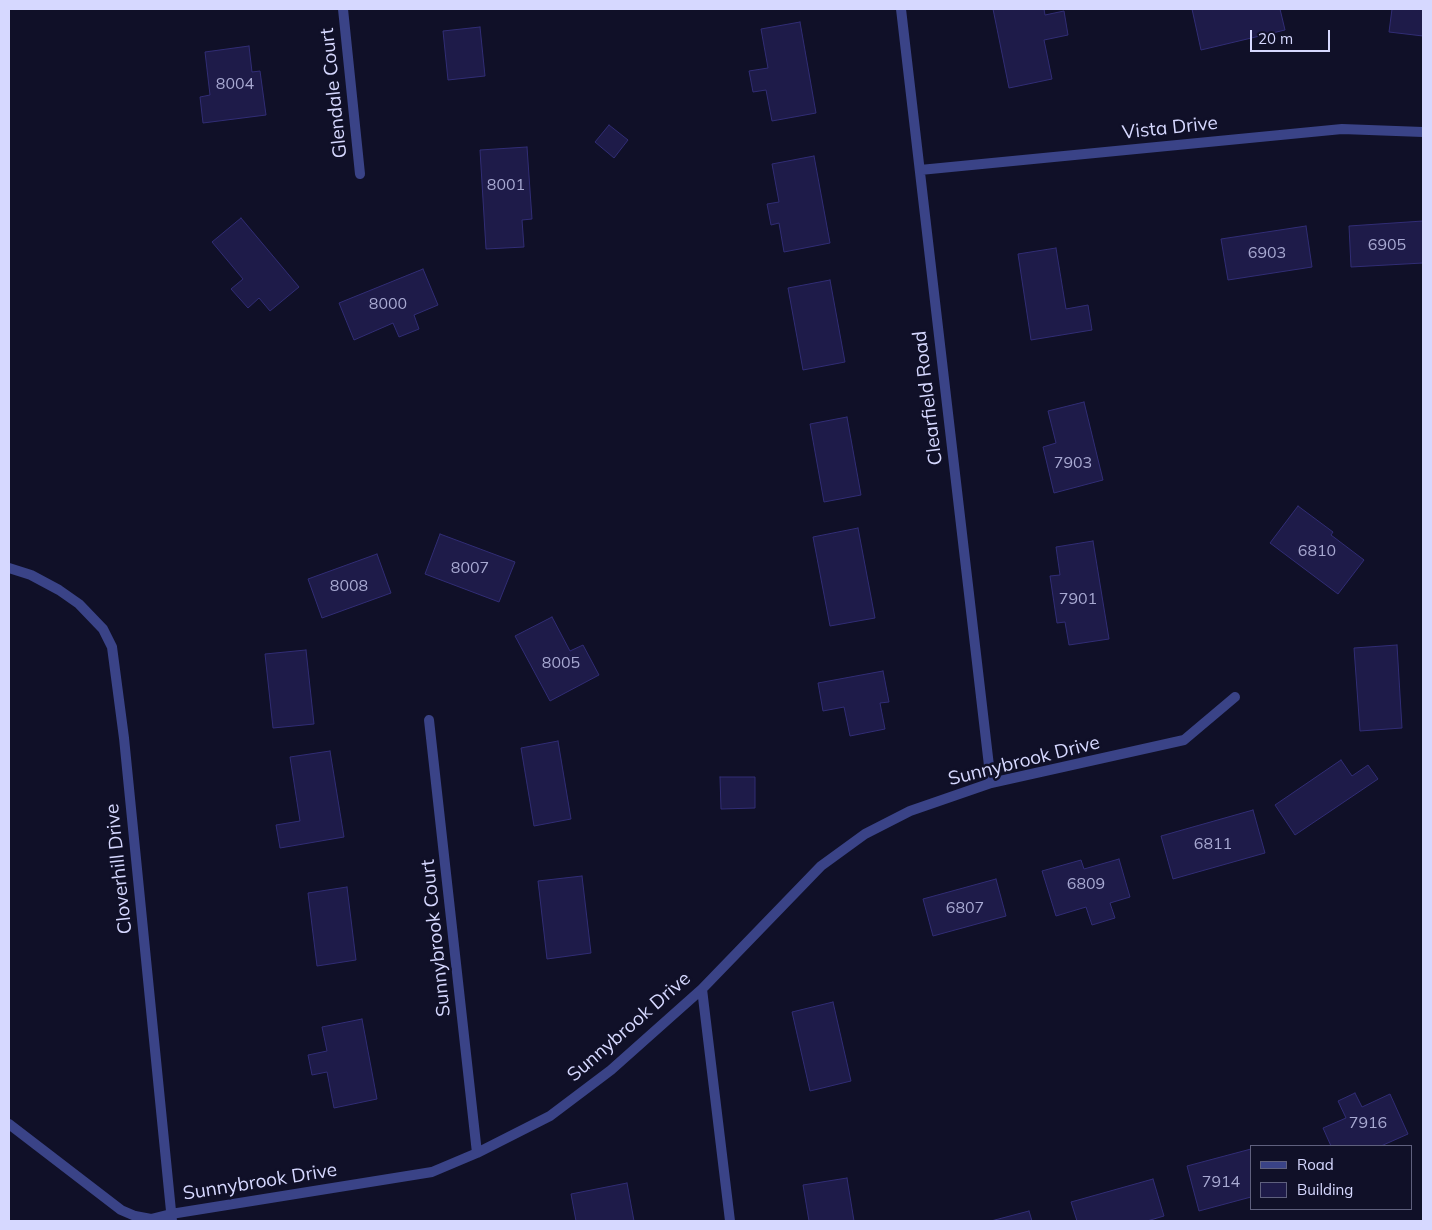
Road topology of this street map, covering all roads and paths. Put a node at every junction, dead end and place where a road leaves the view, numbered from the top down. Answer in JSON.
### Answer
{"nodes":[{"id":1,"x":343,"y":9,"type":"edge"},
{"id":2,"x":901,"y":9,"type":"edge"},
{"id":3,"x":1423,"y":132,"type":"edge"},
{"id":4,"x":920,"y":170,"type":"junction"},
{"id":5,"x":360,"y":174,"type":"dead end"},
{"id":6,"x":9,"y":568,"type":"edge"},
{"id":7,"x":1235,"y":697,"type":"dead end"},
{"id":8,"x":429,"y":720,"type":"dead end"},
{"id":9,"x":990,"y":783,"type":"junction"},
{"id":10,"x":702,"y":989,"type":"junction"},
{"id":11,"x":9,"y":1124,"type":"edge"},
{"id":12,"x":477,"y":1152,"type":"junction"},
{"id":13,"x":172,"y":1218,"type":"edge"},
{"id":14,"x":730,"y":1221,"type":"edge"}],
"edges":[{"from":1,"to":5,"type":"street","name":"Glendale Court"},
{"from":2,"to":4,"type":"street","name":"Clearfield Road"},
{"from":3,"to":4,"type":"street","name":"Vista Drive"},
{"from":4,"to":9,"type":"street","name":"Clearfield Road"},
{"from":6,"to":13,"type":"street","name":"Cloverhill Drive"},
{"from":7,"to":9,"type":"street","name":"Sunnybrook Drive"},
{"from":8,"to":12,"type":"street","name":"Sunnybrook Court"},
{"from":9,"to":10,"type":"street","name":"Sunnybrook Drive"},
{"from":10,"to":12,"type":"street","name":"Sunnybrook Drive"},
{"from":10,"to":14,"type":"street"},
{"from":11,"to":13,"type":"street","name":"Sunnybrook Drive"},
{"from":12,"to":13,"type":"street","name":"Sunnybrook Drive"}]}
